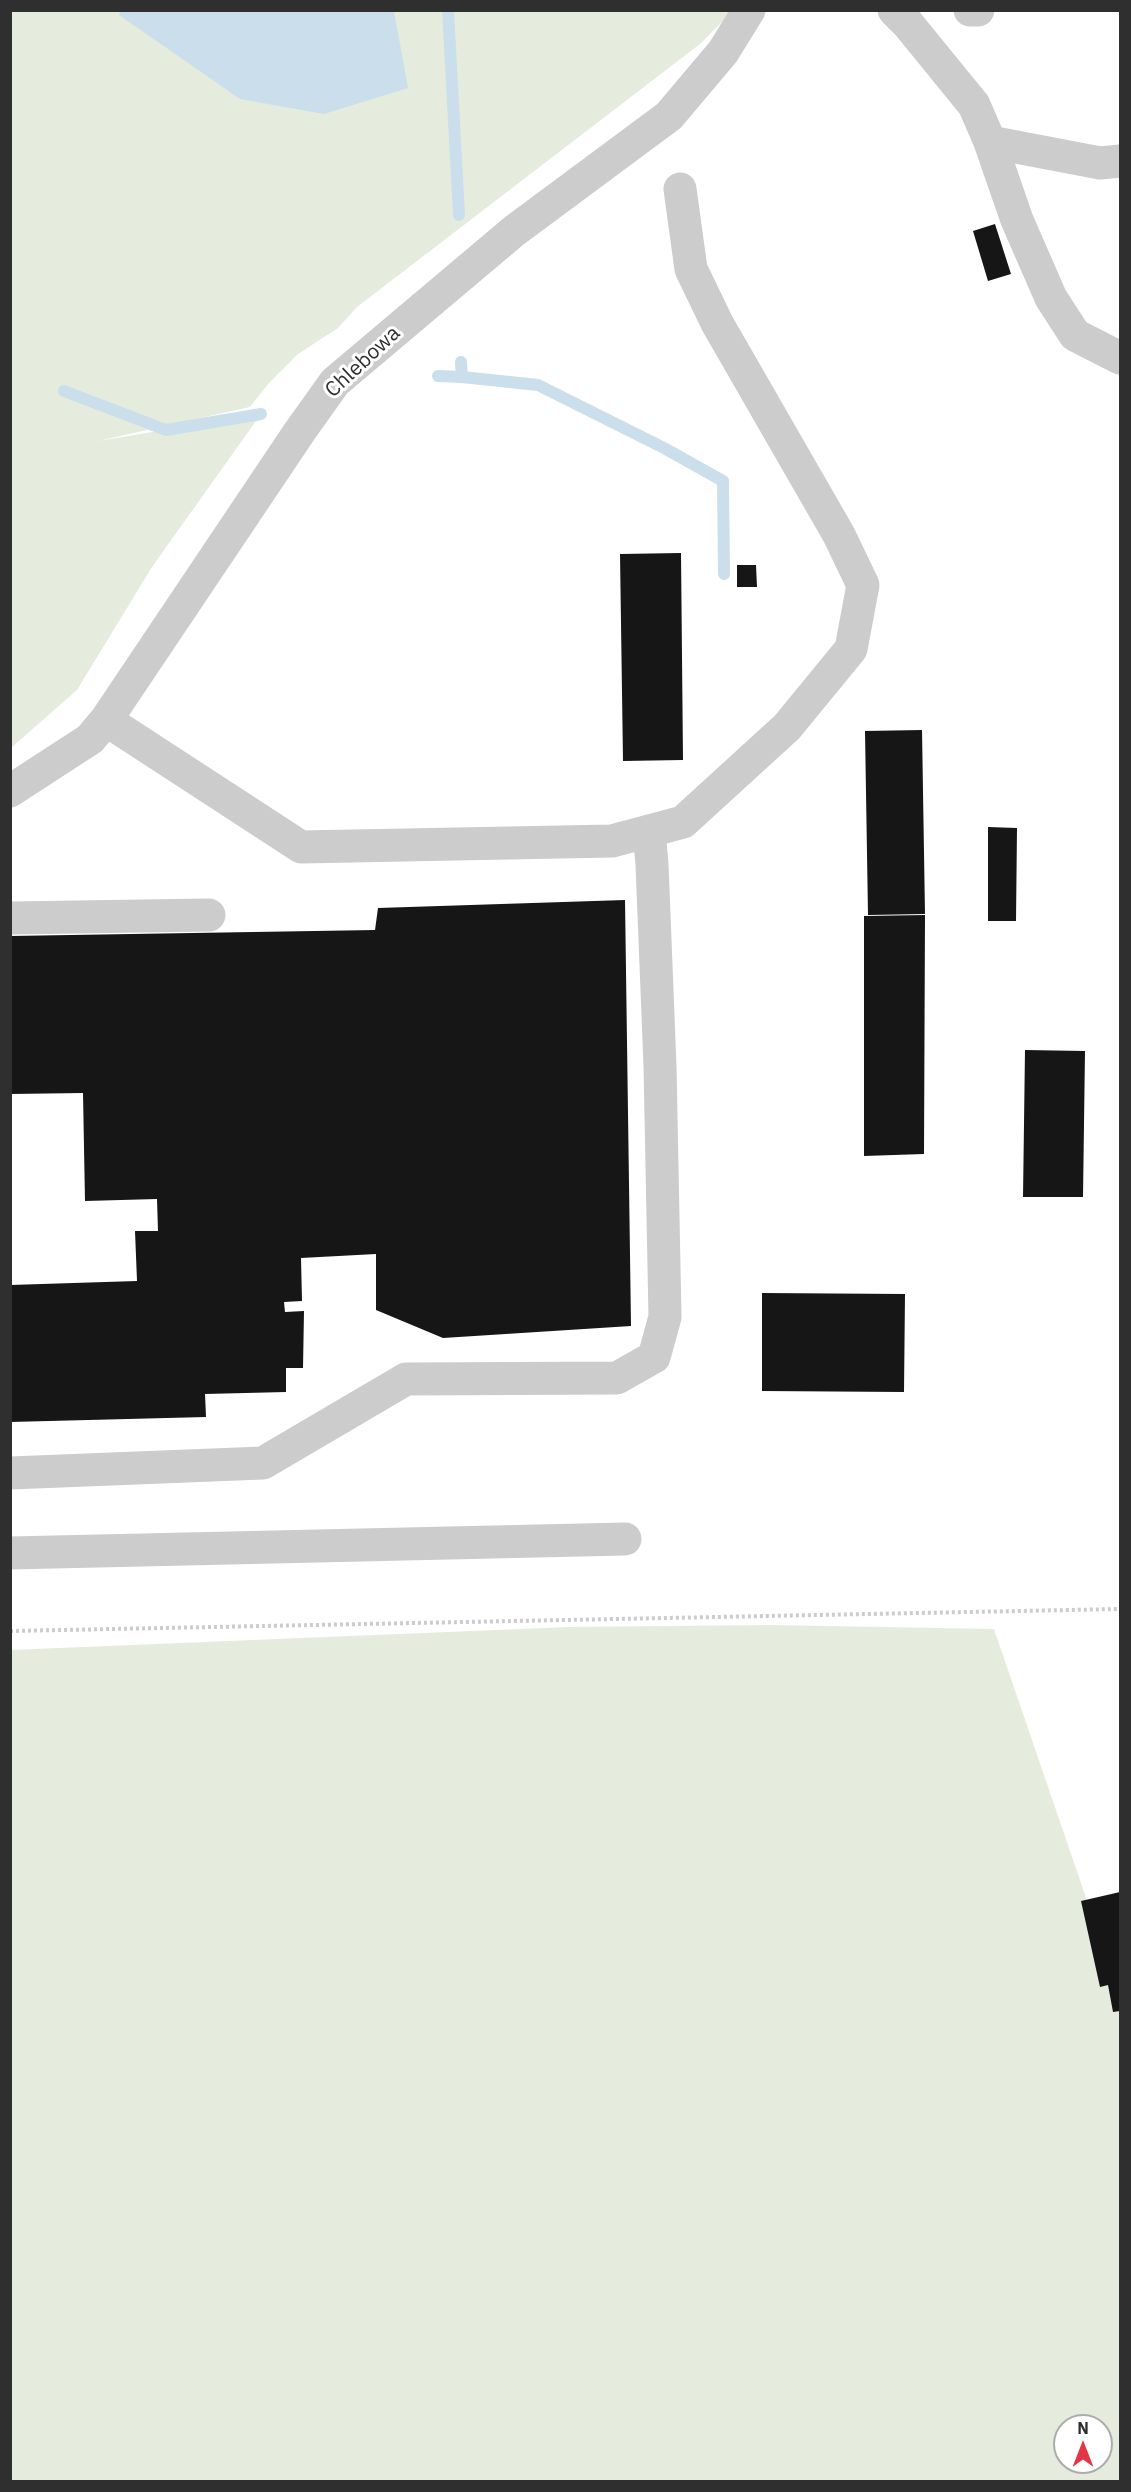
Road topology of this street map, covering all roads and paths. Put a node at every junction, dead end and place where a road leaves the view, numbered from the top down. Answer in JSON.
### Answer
{"nodes":[{"id":1,"x":749,"y":10,"type":"edge"},
{"id":2,"x":894,"y":10,"type":"edge"},
{"id":3,"x":970,"y":10,"type":"edge"},
{"id":4,"x":978,"y":10,"type":"edge"},
{"id":5,"x":990,"y":142,"type":"junction"},
{"id":6,"x":1120,"y":161,"type":"edge"},
{"id":7,"x":680,"y":189,"type":"dead end"},
{"id":8,"x":1120,"y":358,"type":"edge"},
{"id":9,"x":106,"y":720,"type":"junction"},
{"id":10,"x":10,"y":791,"type":"edge"},
{"id":11,"x":649,"y":831,"type":"junction"},
{"id":12,"x":209,"y":915,"type":"dead end"},
{"id":13,"x":10,"y":918,"type":"edge"},
{"id":14,"x":10,"y":1473,"type":"edge"},
{"id":15,"x":625,"y":1539,"type":"dead end"},
{"id":16,"x":10,"y":1554,"type":"edge"},
{"id":17,"x":1120,"y":1609,"type":"edge"},
{"id":18,"x":10,"y":1631,"type":"edge"}],
"edges":[{"from":1,"to":9,"type":"street","name":"Chlebowa"},
{"from":2,"to":5,"type":"street"},
{"from":3,"to":4,"type":"street"},
{"from":5,"to":6,"type":"street"},
{"from":5,"to":8,"type":"street"},
{"from":7,"to":11,"type":"street"},
{"from":9,"to":10,"type":"street","name":"Chlebowa"},
{"from":9,"to":11,"type":"street"},
{"from":11,"to":14,"type":"street"},
{"from":12,"to":13,"type":"street"},
{"from":15,"to":16,"type":"street"},
{"from":17,"to":18,"type":"path"}]}
